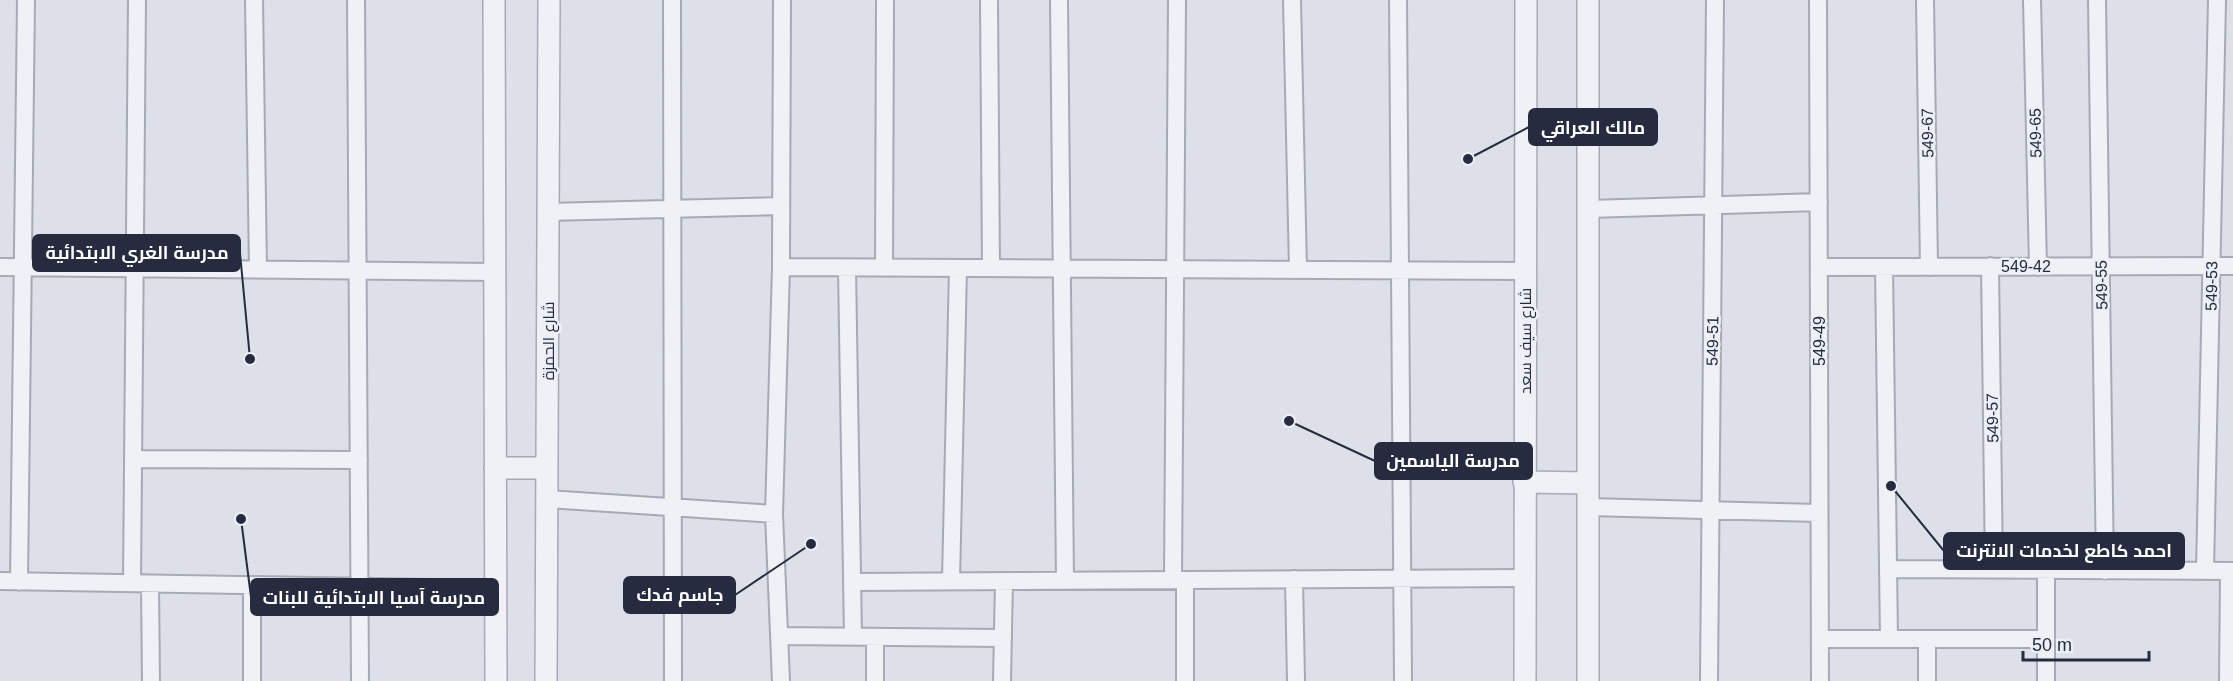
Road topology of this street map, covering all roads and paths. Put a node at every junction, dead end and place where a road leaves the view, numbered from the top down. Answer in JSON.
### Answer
{"nodes":[{"id":1,"x":26,"y":0,"type":"edge"},
{"id":2,"x":137,"y":0,"type":"edge"},
{"id":3,"x":254,"y":0,"type":"edge"},
{"id":4,"x":356,"y":0,"type":"edge"},
{"id":5,"x":494,"y":0,"type":"edge"},
{"id":6,"x":549,"y":0,"type":"edge"},
{"id":7,"x":672,"y":0,"type":"edge"},
{"id":8,"x":782,"y":0,"type":"edge"},
{"id":9,"x":885,"y":0,"type":"edge"},
{"id":10,"x":988,"y":0,"type":"edge"},
{"id":11,"x":1059,"y":0,"type":"edge"},
{"id":12,"x":1177,"y":0,"type":"edge"},
{"id":13,"x":1292,"y":0,"type":"edge"},
{"id":14,"x":1398,"y":0,"type":"edge"},
{"id":15,"x":1526,"y":0,"type":"edge"},
{"id":16,"x":1588,"y":0,"type":"edge"},
{"id":17,"x":1715,"y":0,"type":"edge"},
{"id":18,"x":1818,"y":0,"type":"edge"},
{"id":19,"x":1925,"y":0,"type":"edge"},
{"id":20,"x":2032,"y":0,"type":"edge"},
{"id":21,"x":2097,"y":0,"type":"edge"},
{"id":22,"x":2217,"y":0,"type":"edge"},
{"id":23,"x":1819,"y":202,"type":"junction"},
{"id":24,"x":781,"y":206,"type":"junction"},
{"id":25,"x":1713,"y":206,"type":"junction"},
{"id":26,"x":673,"y":209,"type":"junction"},
{"id":27,"x":1589,"y":209,"type":"junction"},
{"id":28,"x":548,"y":212,"type":"junction"},
{"id":29,"x":1990,"y":266,"type":"junction"},
{"id":30,"x":2101,"y":266,"type":"junction"},
{"id":31,"x":2211,"y":266,"type":"junction"},
{"id":32,"x":2233,"y":266,"type":"edge"},
{"id":33,"x":0,"y":267,"type":"edge"},
{"id":34,"x":781,"y":267,"type":"junction"},
{"id":35,"x":1819,"y":267,"type":"junction"},
{"id":36,"x":1884,"y":267,"type":"junction"},
{"id":37,"x":1929,"y":267,"type":"junction"},
{"id":38,"x":2038,"y":267,"type":"junction"},
{"id":39,"x":22,"y":268,"type":"junction"},
{"id":40,"x":135,"y":268,"type":"junction"},
{"id":41,"x":848,"y":268,"type":"junction"},
{"id":42,"x":884,"y":268,"type":"junction"},
{"id":43,"x":958,"y":268,"type":"junction"},
{"id":44,"x":991,"y":268,"type":"junction"},
{"id":45,"x":1062,"y":269,"type":"junction"},
{"id":46,"x":258,"y":270,"type":"junction"},
{"id":47,"x":1174,"y":270,"type":"junction"},
{"id":48,"x":1298,"y":270,"type":"junction"},
{"id":49,"x":358,"y":271,"type":"junction"},
{"id":50,"x":1401,"y":271,"type":"junction"},
{"id":51,"x":494,"y":272,"type":"junction"},
{"id":52,"x":1526,"y":272,"type":"junction"},
{"id":53,"x":133,"y":459,"type":"junction"},
{"id":54,"x":359,"y":460,"type":"junction"},
{"id":55,"x":495,"y":468,"type":"junction"},
{"id":56,"x":547,"y":468,"type":"junction"},
{"id":57,"x":1524,"y":482,"type":"junction"},
{"id":58,"x":1588,"y":483,"type":"junction"},
{"id":59,"x":547,"y":499,"type":"junction"},
{"id":60,"x":1588,"y":507,"type":"junction"},
{"id":61,"x":673,"y":509,"type":"junction"},
{"id":62,"x":1710,"y":510,"type":"junction"},
{"id":63,"x":1819,"y":513,"type":"junction"},
{"id":64,"x":774,"y":514,"type":"junction"},
{"id":65,"x":1888,"y":569,"type":"junction"},
{"id":66,"x":1994,"y":570,"type":"junction"},
{"id":67,"x":2046,"y":570,"type":"junction"},
{"id":68,"x":2105,"y":571,"type":"junction"},
{"id":69,"x":2205,"y":571,"type":"junction"},
{"id":70,"x":2231,"y":571,"type":"edge"},
{"id":71,"x":1403,"y":578,"type":"junction"},
{"id":72,"x":1524,"y":578,"type":"junction"},
{"id":73,"x":1294,"y":579,"type":"junction"},
{"id":74,"x":1065,"y":580,"type":"junction"},
{"id":75,"x":1179,"y":580,"type":"junction"},
{"id":76,"x":0,"y":581,"type":"edge"},
{"id":77,"x":951,"y":581,"type":"junction"},
{"id":78,"x":1004,"y":581,"type":"junction"},
{"id":79,"x":19,"y":582,"type":"junction"},
{"id":80,"x":852,"y":582,"type":"junction"},
{"id":81,"x":132,"y":583,"type":"junction"},
{"id":82,"x":150,"y":584,"type":"junction"},
{"id":83,"x":252,"y":585,"type":"junction"},
{"id":84,"x":360,"y":587,"type":"junction"},
{"id":85,"x":495,"y":589,"type":"junction"},
{"id":86,"x":781,"y":636,"type":"junction"},
{"id":87,"x":853,"y":637,"type":"junction"},
{"id":88,"x":1003,"y":638,"type":"junction"},
{"id":89,"x":875,"y":639,"type":"junction"},
{"id":90,"x":1820,"y":639,"type":"junction"},
{"id":91,"x":1889,"y":639,"type":"junction"},
{"id":92,"x":1928,"y":639,"type":"junction"},
{"id":93,"x":2046,"y":639,"type":"junction"},
{"id":94,"x":151,"y":681,"type":"edge"},
{"id":95,"x":252,"y":681,"type":"edge"},
{"id":96,"x":360,"y":681,"type":"edge"},
{"id":97,"x":496,"y":681,"type":"edge"},
{"id":98,"x":546,"y":681,"type":"edge"},
{"id":99,"x":673,"y":681,"type":"edge"},
{"id":100,"x":781,"y":681,"type":"edge"},
{"id":101,"x":875,"y":681,"type":"edge"},
{"id":102,"x":1002,"y":681,"type":"edge"},
{"id":103,"x":1185,"y":681,"type":"edge"},
{"id":104,"x":1296,"y":681,"type":"edge"},
{"id":105,"x":1403,"y":681,"type":"edge"},
{"id":106,"x":1525,"y":681,"type":"edge"},
{"id":107,"x":1588,"y":681,"type":"edge"},
{"id":108,"x":1709,"y":681,"type":"edge"},
{"id":109,"x":1820,"y":681,"type":"edge"},
{"id":110,"x":1927,"y":681,"type":"edge"},
{"id":111,"x":2046,"y":681,"type":"edge"},
{"id":112,"x":2228,"y":681,"type":"edge"}],
"edges":[{"from":1,"to":39,"type":"street"},
{"from":2,"to":40,"type":"street"},
{"from":3,"to":46,"type":"street"},
{"from":4,"to":49,"type":"street"},
{"from":5,"to":51,"type":"street"},
{"from":6,"to":28,"type":"street","name":"شارع الحمزة"},
{"from":7,"to":26,"type":"street"},
{"from":8,"to":24,"type":"street"},
{"from":9,"to":42,"type":"street"},
{"from":10,"to":44,"type":"street"},
{"from":11,"to":45,"type":"street"},
{"from":12,"to":47,"type":"street"},
{"from":13,"to":48,"type":"street"},
{"from":14,"to":50,"type":"street"},
{"from":15,"to":52,"type":"street","name":"شارع سيف سعد"},
{"from":16,"to":27,"type":"street"},
{"from":17,"to":25,"type":"street","name":"549-51"},
{"from":18,"to":23,"type":"street","name":"549-49"},
{"from":19,"to":37,"type":"street","name":"549-67"},
{"from":20,"to":38,"type":"street","name":"549-65"},
{"from":21,"to":30,"type":"street","name":"549-55"},
{"from":22,"to":31,"type":"street","name":"549-53"},
{"from":23,"to":25,"type":"street"},
{"from":23,"to":35,"type":"street","name":"549-49"},
{"from":24,"to":26,"type":"street"},
{"from":24,"to":34,"type":"street"},
{"from":25,"to":27,"type":"street"},
{"from":25,"to":62,"type":"street","name":"549-51"},
{"from":26,"to":28,"type":"street"},
{"from":26,"to":61,"type":"street"},
{"from":27,"to":58,"type":"street"},
{"from":28,"to":56,"type":"street","name":"شارع الحمزة"},
{"from":29,"to":37,"type":"street","name":"549-42"},
{"from":29,"to":38,"type":"street","name":"549-42"},
{"from":29,"to":66,"type":"street","name":"549-57"},
{"from":30,"to":31,"type":"street","name":"549-42"},
{"from":30,"to":38,"type":"street","name":"549-42"},
{"from":30,"to":68,"type":"street","name":"549-55"},
{"from":31,"to":32,"type":"street","name":"549-42"},
{"from":31,"to":69,"type":"street","name":"549-53"},
{"from":33,"to":39,"type":"street"},
{"from":34,"to":41,"type":"street"},
{"from":34,"to":64,"type":"street"},
{"from":35,"to":36,"type":"street","name":"549-42"},
{"from":35,"to":63,"type":"street","name":"549-49"},
{"from":36,"to":37,"type":"street","name":"549-42"},
{"from":36,"to":65,"type":"street"},
{"from":39,"to":40,"type":"street"},
{"from":39,"to":79,"type":"street"},
{"from":40,"to":46,"type":"street"},
{"from":40,"to":53,"type":"street"},
{"from":41,"to":42,"type":"street"},
{"from":41,"to":80,"type":"street"},
{"from":42,"to":43,"type":"street"},
{"from":43,"to":44,"type":"street"},
{"from":43,"to":77,"type":"street"},
{"from":44,"to":45,"type":"street"},
{"from":45,"to":47,"type":"street"},
{"from":45,"to":74,"type":"street"},
{"from":46,"to":49,"type":"street"},
{"from":47,"to":48,"type":"street"},
{"from":47,"to":75,"type":"street"},
{"from":48,"to":50,"type":"street"},
{"from":49,"to":51,"type":"street"},
{"from":49,"to":54,"type":"street"},
{"from":50,"to":52,"type":"street"},
{"from":50,"to":71,"type":"street"},
{"from":51,"to":55,"type":"street"},
{"from":52,"to":57,"type":"street","name":"شارع سيف سعد"},
{"from":53,"to":54,"type":"street"},
{"from":53,"to":81,"type":"street"},
{"from":54,"to":84,"type":"street"},
{"from":55,"to":56,"type":"street"},
{"from":55,"to":85,"type":"street"},
{"from":56,"to":59,"type":"street","name":"شارع الحمزة"},
{"from":57,"to":58,"type":"street"},
{"from":57,"to":72,"type":"street","name":"شارع سيف سعد"},
{"from":58,"to":60,"type":"street"},
{"from":59,"to":61,"type":"street"},
{"from":59,"to":98,"type":"street","name":"شارع الحمزة"},
{"from":60,"to":62,"type":"street"},
{"from":60,"to":107,"type":"street"},
{"from":61,"to":64,"type":"street"},
{"from":61,"to":99,"type":"street"},
{"from":62,"to":63,"type":"street"},
{"from":62,"to":108,"type":"street","name":"549-51"},
{"from":63,"to":90,"type":"street","name":"549-49"},
{"from":64,"to":86,"type":"street"},
{"from":65,"to":66,"type":"street"},
{"from":65,"to":91,"type":"street"},
{"from":66,"to":67,"type":"street"},
{"from":67,"to":68,"type":"street"},
{"from":67,"to":93,"type":"street"},
{"from":68,"to":69,"type":"street"},
{"from":69,"to":70,"type":"street"},
{"from":70,"to":112,"type":"street"},
{"from":71,"to":72,"type":"street"},
{"from":71,"to":73,"type":"street"},
{"from":71,"to":105,"type":"street"},
{"from":72,"to":106,"type":"street","name":"شارع سيف سعد"},
{"from":73,"to":75,"type":"street"},
{"from":73,"to":104,"type":"street"},
{"from":74,"to":75,"type":"street"},
{"from":74,"to":78,"type":"street"},
{"from":75,"to":103,"type":"street"},
{"from":76,"to":79,"type":"street"},
{"from":77,"to":78,"type":"street"},
{"from":77,"to":80,"type":"street"},
{"from":78,"to":88,"type":"street"},
{"from":79,"to":81,"type":"street"},
{"from":80,"to":87,"type":"street"},
{"from":81,"to":82,"type":"street"},
{"from":82,"to":83,"type":"street"},
{"from":82,"to":94,"type":"street"},
{"from":83,"to":84,"type":"street"},
{"from":83,"to":95,"type":"street"},
{"from":84,"to":85,"type":"street"},
{"from":84,"to":96,"type":"street"},
{"from":85,"to":97,"type":"street"},
{"from":86,"to":87,"type":"street"},
{"from":86,"to":100,"type":"street"},
{"from":87,"to":89,"type":"street"},
{"from":88,"to":89,"type":"street"},
{"from":88,"to":102,"type":"street"},
{"from":89,"to":101,"type":"street"},
{"from":90,"to":91,"type":"street"},
{"from":90,"to":109,"type":"street","name":"549-49"},
{"from":91,"to":92,"type":"street"},
{"from":92,"to":93,"type":"street"},
{"from":92,"to":110,"type":"street"},
{"from":93,"to":111,"type":"street"}]}
